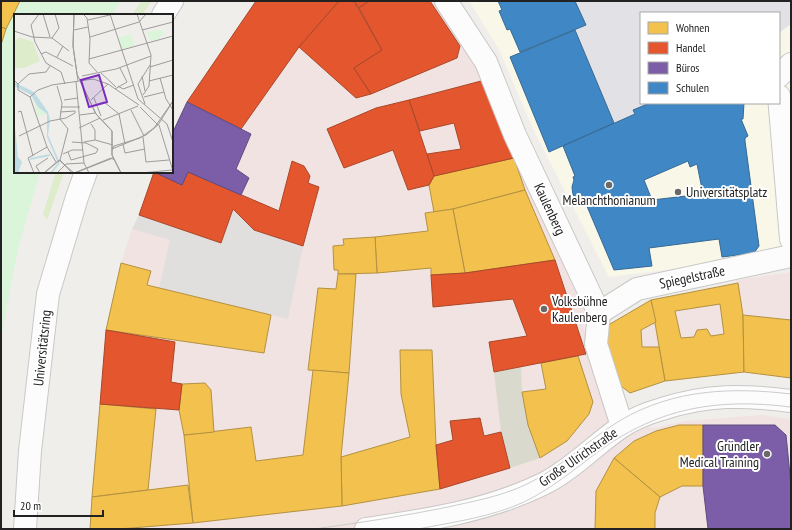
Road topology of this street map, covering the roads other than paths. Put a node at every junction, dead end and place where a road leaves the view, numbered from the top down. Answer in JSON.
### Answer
{"nodes":[{"id":1,"x":172,"y":1,"type":"edge"},
{"id":2,"x":446,"y":1,"type":"edge"},
{"id":3,"x":164,"y":14,"type":"edge"},
{"id":4,"x":791,"y":64,"type":"edge"},
{"id":5,"x":780,"y":75,"type":"edge"},
{"id":6,"x":780,"y":104,"type":"edge"},
{"id":7,"x":86,"y":173,"type":"edge"},
{"id":8,"x":791,"y":239,"type":"edge"},
{"id":9,"x":791,"y":256,"type":"edge"},
{"id":10,"x":599,"y":313,"type":"junction"},
{"id":11,"x":791,"y":401,"type":"edge"},
{"id":12,"x":622,"y":426,"type":"junction"},
{"id":13,"x":25,"y":529,"type":"edge"},
{"id":14,"x":366,"y":529,"type":"edge"}],
"edges":[{"from":1,"to":3,"type":"street"},
{"from":2,"to":10,"type":"street","name":"Kaulenberg"},
{"from":4,"to":5,"type":"street"},
{"from":6,"to":8,"type":"street"},
{"from":7,"to":13,"type":"street","name":"Universitätsring"},
{"from":9,"to":10,"type":"street","name":"Spiegelstraße"},
{"from":10,"to":12,"type":"street"},
{"from":11,"to":12,"type":"street","name":"Große Ulrichstraße"},
{"from":12,"to":14,"type":"street","name":"Große Ulrichstraße"}]}
